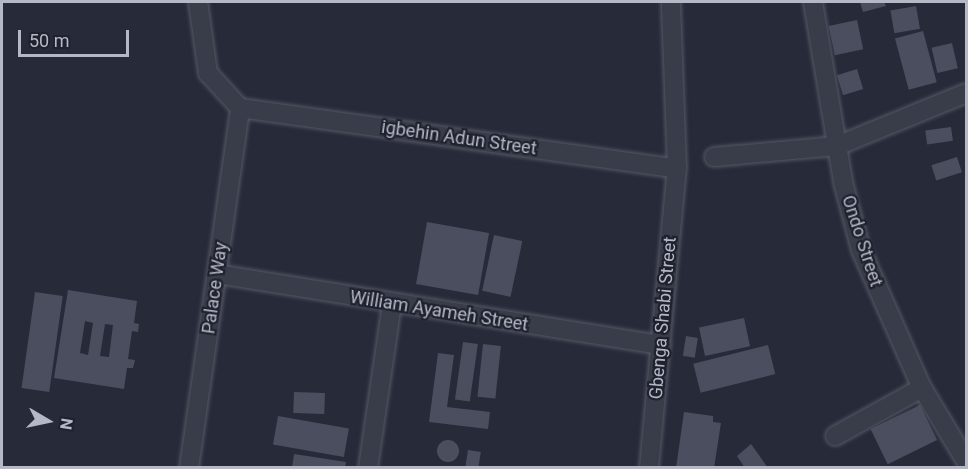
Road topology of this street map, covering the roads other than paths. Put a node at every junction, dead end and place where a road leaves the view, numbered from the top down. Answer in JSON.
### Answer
{"nodes":[{"id":1,"x":198,"y":2,"type":"edge"},
{"id":2,"x":671,"y":2,"type":"edge"},
{"id":3,"x":813,"y":2,"type":"edge"},
{"id":4,"x":966,"y":93,"type":"edge"},
{"id":5,"x":240,"y":108,"type":"junction"},
{"id":6,"x":837,"y":146,"type":"junction"},
{"id":7,"x":714,"y":157,"type":"dead end"},
{"id":8,"x":677,"y":169,"type":"junction"},
{"id":9,"x":217,"y":274,"type":"junction"},
{"id":10,"x":392,"y":304,"type":"junction"},
{"id":11,"x":661,"y":345,"type":"junction"},
{"id":12,"x":922,"y":388,"type":"junction"},
{"id":13,"x":835,"y":436,"type":"dead end"},
{"id":14,"x":966,"y":461,"type":"edge"},
{"id":15,"x":189,"y":468,"type":"edge"},
{"id":16,"x":368,"y":468,"type":"edge"},
{"id":17,"x":649,"y":468,"type":"edge"}],
"edges":[{"from":1,"to":5,"type":"street"},
{"from":2,"to":8,"type":"street","name":"Gbenga Shabi Street"},
{"from":3,"to":6,"type":"street","name":"Ondo Street"},
{"from":4,"to":6,"type":"street"},
{"from":5,"to":8,"type":"street","name":"igbehin Adun Street"},
{"from":5,"to":9,"type":"street","name":"Palace Way"},
{"from":6,"to":7,"type":"street"},
{"from":6,"to":12,"type":"street","name":"Ondo Street"},
{"from":8,"to":11,"type":"street","name":"Gbenga Shabi Street"},
{"from":9,"to":10,"type":"street","name":"William Ayameh Street"},
{"from":9,"to":15,"type":"street","name":"Palace Way"},
{"from":10,"to":11,"type":"street","name":"William Ayameh Street"},
{"from":10,"to":16,"type":"street"},
{"from":11,"to":17,"type":"street","name":"Gbenga Shabi Street"},
{"from":12,"to":13,"type":"street"},
{"from":12,"to":14,"type":"street","name":"Ondo Street"}]}
